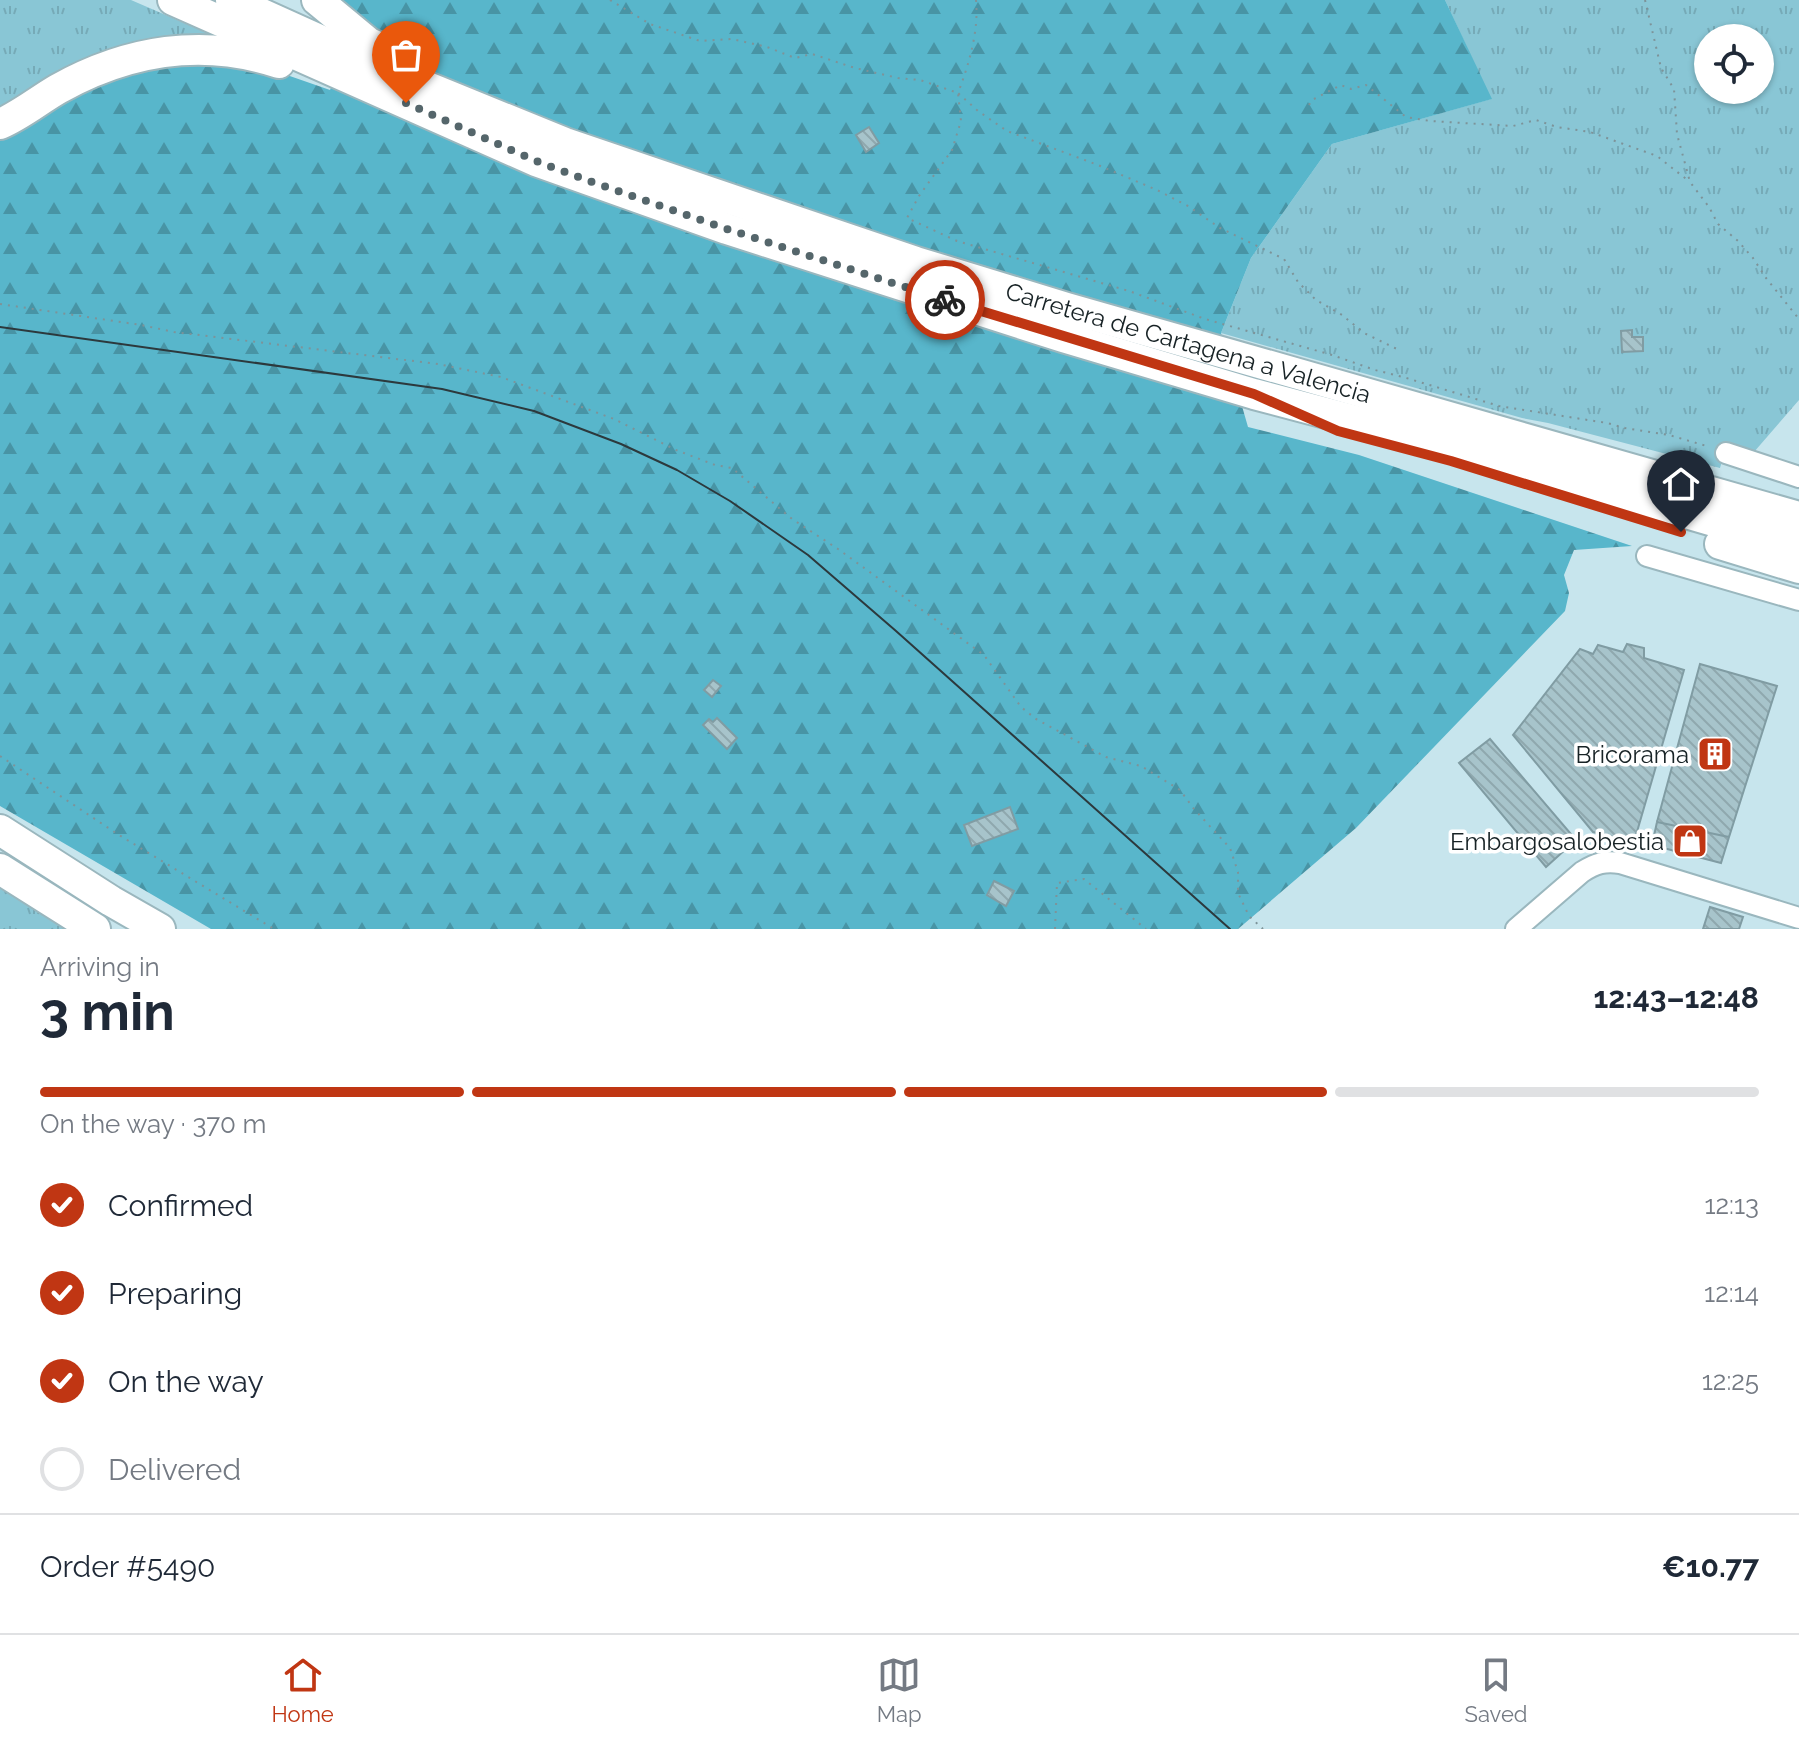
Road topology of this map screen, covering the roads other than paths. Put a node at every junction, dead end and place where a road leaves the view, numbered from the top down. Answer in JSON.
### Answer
{"nodes":[{"id":1,"x":173,"y":0,"type":"edge"},
{"id":2,"x":231,"y":0,"type":"edge"},
{"id":3,"x":317,"y":0,"type":"edge"},
{"id":4,"x":0,"y":124,"type":"edge"},
{"id":5,"x":536,"y":161,"type":"junction"},
{"id":6,"x":738,"y":203,"type":"junction"},
{"id":7,"x":1254,"y":394,"type":"junction"},
{"id":8,"x":1726,"y":453,"type":"road end"},
{"id":9,"x":1797,"y":472,"type":"edge"},
{"id":10,"x":1799,"y":517,"type":"edge"},
{"id":11,"x":1799,"y":546,"type":"edge"},
{"id":12,"x":1647,"y":556,"type":"dead end"},
{"id":13,"x":1799,"y":568,"type":"edge"},
{"id":14,"x":1799,"y":600,"type":"edge"},
{"id":15,"x":0,"y":830,"type":"edge"},
{"id":16,"x":0,"y":869,"type":"edge"},
{"id":17,"x":1799,"y":918,"type":"edge"},
{"id":18,"x":95,"y":929,"type":"edge"},
{"id":19,"x":160,"y":929,"type":"edge"},
{"id":20,"x":1516,"y":929,"type":"edge"}],
"edges":[{"from":1,"to":5,"type":"highway","name":"Carretera de Cartagena a Valencia"},
{"from":2,"to":6,"type":"highway","name":"Carretera de Cartagena a Valencia"},
{"from":3,"to":6,"type":"highway"},
{"from":4,"to":5,"type":"highway"},
{"from":5,"to":7,"type":"highway","name":"Carretera de Cartagena a Valencia"},
{"from":6,"to":10,"type":"highway","name":"Carretera de Cartagena a Valencia"},
{"from":7,"to":11,"type":"highway","name":"Carretera de Cartagena a Valencia"},
{"from":7,"to":13,"type":"highway"},
{"from":8,"to":9,"type":"street"},
{"from":12,"to":14,"type":"street"},
{"from":15,"to":19,"type":"highway"},
{"from":16,"to":18,"type":"highway"},
{"from":17,"to":20,"type":"street"}]}
